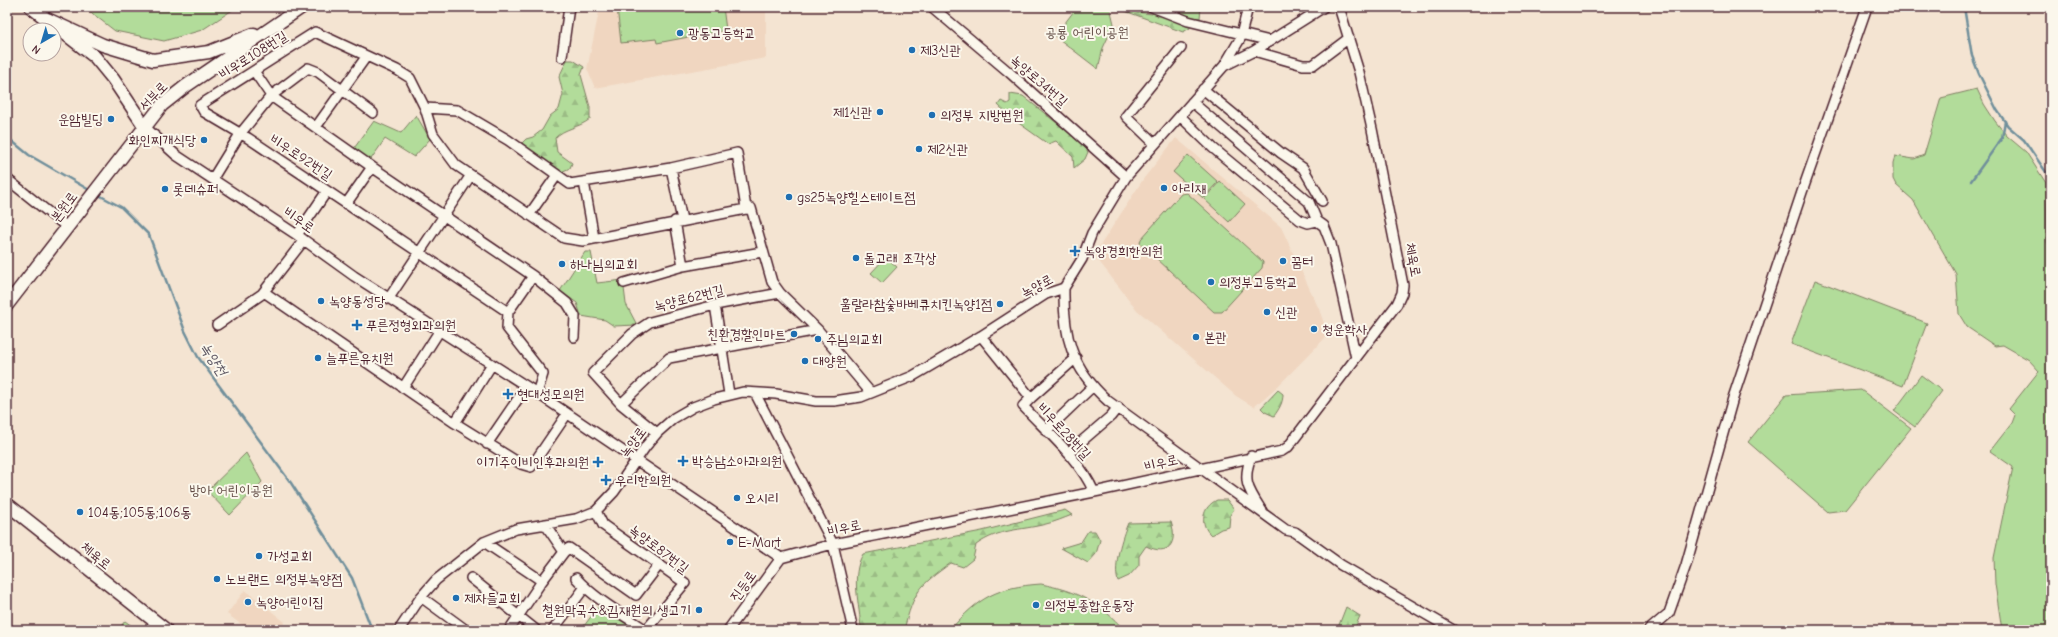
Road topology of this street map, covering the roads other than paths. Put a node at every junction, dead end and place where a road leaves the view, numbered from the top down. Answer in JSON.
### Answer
{"nodes":[{"id":1,"x":31,"y":7,"type":"edge"},
{"id":2,"x":302,"y":7,"type":"edge"},
{"id":3,"x":569,"y":7,"type":"edge"},
{"id":4,"x":932,"y":7,"type":"edge"},
{"id":5,"x":1152,"y":7,"type":"edge"},
{"id":6,"x":1248,"y":7,"type":"edge"},
{"id":7,"x":1324,"y":7,"type":"edge"},
{"id":8,"x":1339,"y":7,"type":"edge"},
{"id":9,"x":1867,"y":7,"type":"edge"},
{"id":10,"x":47,"y":19,"type":"junction"},
{"id":11,"x":277,"y":24,"type":"junction"},
{"id":12,"x":1241,"y":34,"type":"junction"},
{"id":13,"x":1349,"y":38,"type":"junction"},
{"id":14,"x":1270,"y":41,"type":"junction"},
{"id":15,"x":1181,"y":48,"type":"dead end"},
{"id":16,"x":1254,"y":51,"type":"junction"},
{"id":17,"x":366,"y":57,"type":"junction"},
{"id":18,"x":562,"y":57,"type":"dead end"},
{"id":19,"x":1224,"y":66,"type":"junction"},
{"id":20,"x":254,"y":71,"type":"junction"},
{"id":21,"x":1203,"y":89,"type":"junction"},
{"id":22,"x":343,"y":91,"type":"junction"},
{"id":23,"x":271,"y":96,"type":"junction"},
{"id":24,"x":1192,"y":102,"type":"junction"},
{"id":25,"x":425,"y":108,"type":"junction"},
{"id":26,"x":373,"y":113,"type":"dead end"},
{"id":27,"x":1180,"y":116,"type":"junction"},
{"id":28,"x":145,"y":127,"type":"junction"},
{"id":29,"x":316,"y":127,"type":"junction"},
{"id":30,"x":240,"y":134,"type":"junction"},
{"id":31,"x":1156,"y":144,"type":"junction"},
{"id":32,"x":372,"y":167,"type":"junction"},
{"id":33,"x":671,"y":168,"type":"junction"},
{"id":34,"x":471,"y":175,"type":"junction"},
{"id":35,"x":557,"y":175,"type":"junction"},
{"id":36,"x":1126,"y":177,"type":"junction"},
{"id":37,"x":213,"y":178,"type":"junction"},
{"id":38,"x":7,"y":179,"type":"edge"},
{"id":39,"x":584,"y":182,"type":"junction"},
{"id":40,"x":327,"y":191,"type":"junction"},
{"id":41,"x":1322,"y":201,"type":"dead end"},
{"id":42,"x":346,"y":204,"type":"junction"},
{"id":43,"x":746,"y":208,"type":"junction"},
{"id":44,"x":529,"y":214,"type":"junction"},
{"id":45,"x":444,"y":216,"type":"junction"},
{"id":46,"x":678,"y":221,"type":"junction"},
{"id":47,"x":1317,"y":221,"type":"junction"},
{"id":48,"x":67,"y":227,"type":"junction"},
{"id":49,"x":300,"y":237,"type":"junction"},
{"id":50,"x":594,"y":238,"type":"junction"},
{"id":51,"x":419,"y":252,"type":"junction"},
{"id":52,"x":762,"y":252,"type":"junction"},
{"id":53,"x":683,"y":266,"type":"junction"},
{"id":54,"x":533,"y":276,"type":"junction"},
{"id":55,"x":624,"y":283,"type":"dead end"},
{"id":56,"x":1064,"y":288,"type":"junction"},
{"id":57,"x":265,"y":290,"type":"junction"},
{"id":58,"x":780,"y":293,"type":"junction"},
{"id":59,"x":389,"y":298,"type":"junction"},
{"id":60,"x":715,"y":305,"type":"junction"},
{"id":61,"x":7,"y":306,"type":"edge"},
{"id":62,"x":508,"y":312,"type":"junction"},
{"id":63,"x":217,"y":325,"type":"dead end"},
{"id":64,"x":440,"y":330,"type":"junction"},
{"id":65,"x":818,"y":330,"type":"junction"},
{"id":66,"x":981,"y":336,"type":"junction"},
{"id":67,"x":574,"y":337,"type":"dead end"},
{"id":68,"x":723,"y":348,"type":"junction"},
{"id":69,"x":1076,"y":358,"type":"junction"},
{"id":70,"x":1356,"y":358,"type":"junction"},
{"id":71,"x":492,"y":364,"type":"junction"},
{"id":72,"x":526,"y":387,"type":"junction"},
{"id":73,"x":1092,"y":387,"type":"junction"},
{"id":74,"x":403,"y":388,"type":"junction"},
{"id":75,"x":537,"y":393,"type":"junction"},
{"id":76,"x":755,"y":393,"type":"junction"},
{"id":77,"x":871,"y":393,"type":"junction"},
{"id":78,"x":729,"y":394,"type":"junction"},
{"id":79,"x":1031,"y":398,"type":"junction"},
{"id":80,"x":621,"y":404,"type":"junction"},
{"id":81,"x":1118,"y":407,"type":"junction"},
{"id":82,"x":567,"y":414,"type":"junction"},
{"id":83,"x":455,"y":423,"type":"junction"},
{"id":84,"x":1046,"y":430,"type":"junction"},
{"id":85,"x":657,"y":433,"type":"junction"},
{"id":86,"x":487,"y":444,"type":"junction"},
{"id":87,"x":1068,"y":453,"type":"junction"},
{"id":88,"x":1251,"y":456,"type":"junction"},
{"id":89,"x":636,"y":461,"type":"junction"},
{"id":90,"x":1202,"y":468,"type":"junction"},
{"id":91,"x":1094,"y":492,"type":"junction"},
{"id":92,"x":7,"y":504,"type":"edge"},
{"id":93,"x":596,"y":511,"type":"junction"},
{"id":94,"x":1264,"y":515,"type":"junction"},
{"id":95,"x":545,"y":524,"type":"junction"},
{"id":96,"x":484,"y":542,"type":"junction"},
{"id":97,"x":833,"y":544,"type":"junction"},
{"id":98,"x":564,"y":552,"type":"junction"},
{"id":99,"x":781,"y":558,"type":"junction"},
{"id":100,"x":659,"y":565,"type":"junction"},
{"id":101,"x":471,"y":578,"type":"dead end"},
{"id":102,"x":576,"y":578,"type":"dead end"},
{"id":103,"x":542,"y":581,"type":"junction"},
{"id":104,"x":585,"y":587,"type":"junction"},
{"id":105,"x":421,"y":597,"type":"junction"},
{"id":106,"x":518,"y":616,"type":"junction"},
{"id":107,"x":166,"y":630,"type":"edge"},
{"id":108,"x":399,"y":630,"type":"edge"},
{"id":109,"x":466,"y":630,"type":"edge"},
{"id":110,"x":509,"y":630,"type":"edge"},
{"id":111,"x":536,"y":630,"type":"edge"},
{"id":112,"x":553,"y":630,"type":"edge"},
{"id":113,"x":646,"y":630,"type":"edge"},
{"id":114,"x":728,"y":630,"type":"edge"},
{"id":115,"x":853,"y":630,"type":"edge"},
{"id":116,"x":1453,"y":630,"type":"edge"},
{"id":117,"x":1649,"y":630,"type":"edge"}],
"edges":[{"from":1,"to":10,"type":"street","name":"서부로"},
{"from":2,"to":11,"type":"street","name":"서부로"},
{"from":3,"to":18,"type":"street"},
{"from":4,"to":36,"type":"street","name":"녹양로34번길"},
{"from":5,"to":12,"type":"street"},
{"from":6,"to":12,"type":"street","name":"녹양로"},
{"from":7,"to":14,"type":"street"},
{"from":8,"to":13,"type":"street","name":"체육로"},
{"from":9,"to":117,"type":"street"},
{"from":10,"to":11,"type":"street"},
{"from":10,"to":28,"type":"street","name":"서부로"},
{"from":11,"to":28,"type":"street","name":"서부로"},
{"from":12,"to":14,"type":"street"},
{"from":12,"to":19,"type":"street","name":"녹양로"},
{"from":13,"to":16,"type":"street"},
{"from":13,"to":70,"type":"street","name":"체육로"},
{"from":14,"to":16,"type":"street"},
{"from":15,"to":31,"type":"street"},
{"from":16,"to":19,"type":"street"},
{"from":17,"to":20,"type":"street","name":"비우로108번길"},
{"from":17,"to":22,"type":"street"},
{"from":17,"to":25,"type":"street","name":"비우로108번길"},
{"from":19,"to":21,"type":"street","name":"녹양로"},
{"from":20,"to":23,"type":"street"},
{"from":20,"to":30,"type":"street","name":"비우로108번길"},
{"from":21,"to":24,"type":"street","name":"녹양로"},
{"from":21,"to":41,"type":"street"},
{"from":22,"to":23,"type":"street"},
{"from":22,"to":26,"type":"street"},
{"from":22,"to":29,"type":"street"},
{"from":23,"to":29,"type":"street"},
{"from":23,"to":30,"type":"street"},
{"from":24,"to":27,"type":"street","name":"녹양로"},
{"from":24,"to":47,"type":"street"},
{"from":25,"to":34,"type":"street"},
{"from":25,"to":35,"type":"street"},
{"from":27,"to":31,"type":"street","name":"녹양로"},
{"from":27,"to":47,"type":"street"},
{"from":28,"to":37,"type":"street","name":"비우로"},
{"from":28,"to":48,"type":"street","name":"본원로"},
{"from":29,"to":32,"type":"street"},
{"from":30,"to":37,"type":"street"},
{"from":30,"to":40,"type":"street","name":"비우로92번길"},
{"from":31,"to":36,"type":"street","name":"녹양로"},
{"from":32,"to":42,"type":"street"},
{"from":32,"to":45,"type":"street"},
{"from":33,"to":39,"type":"street"},
{"from":33,"to":43,"type":"street"},
{"from":33,"to":46,"type":"street"},
{"from":34,"to":44,"type":"street"},
{"from":34,"to":45,"type":"street"},
{"from":35,"to":39,"type":"street"},
{"from":35,"to":44,"type":"street"},
{"from":36,"to":56,"type":"street","name":"녹양로"},
{"from":37,"to":49,"type":"street","name":"비우로"},
{"from":38,"to":48,"type":"street"},
{"from":39,"to":50,"type":"street"},
{"from":40,"to":42,"type":"street","name":"비우로92번길"},
{"from":40,"to":49,"type":"street"},
{"from":42,"to":51,"type":"street","name":"비우로92번길"},
{"from":43,"to":46,"type":"street"},
{"from":43,"to":52,"type":"street"},
{"from":44,"to":50,"type":"street"},
{"from":45,"to":51,"type":"street"},
{"from":45,"to":54,"type":"street"},
{"from":46,"to":50,"type":"street"},
{"from":46,"to":53,"type":"street"},
{"from":47,"to":70,"type":"street"},
{"from":48,"to":61,"type":"street","name":"본원로"},
{"from":49,"to":57,"type":"street"},
{"from":49,"to":59,"type":"street","name":"비우로"},
{"from":51,"to":59,"type":"street"},
{"from":51,"to":62,"type":"street","name":"비우로92번길"},
{"from":52,"to":53,"type":"street"},
{"from":52,"to":58,"type":"street"},
{"from":53,"to":55,"type":"street"},
{"from":54,"to":62,"type":"street"},
{"from":54,"to":67,"type":"street"},
{"from":56,"to":66,"type":"street","name":"녹양로"},
{"from":56,"to":69,"type":"street"},
{"from":57,"to":63,"type":"street"},
{"from":57,"to":74,"type":"street"},
{"from":58,"to":60,"type":"street","name":"녹양로62번길"},
{"from":58,"to":65,"type":"street"},
{"from":59,"to":64,"type":"street","name":"비우로"},
{"from":60,"to":68,"type":"street"},
{"from":60,"to":80,"type":"street","name":"녹양로62번길"},
{"from":62,"to":75,"type":"street"},
{"from":64,"to":71,"type":"street","name":"비우로"},
{"from":64,"to":74,"type":"street"},
{"from":65,"to":68,"type":"street"},
{"from":65,"to":77,"type":"street"},
{"from":66,"to":77,"type":"street","name":"녹양로"},
{"from":66,"to":79,"type":"street","name":"비우로28번길"},
{"from":68,"to":78,"type":"street"},
{"from":68,"to":80,"type":"street"},
{"from":69,"to":73,"type":"street"},
{"from":69,"to":79,"type":"street"},
{"from":70,"to":88,"type":"street","name":"체육로"},
{"from":71,"to":72,"type":"street","name":"비우로"},
{"from":71,"to":83,"type":"street"},
{"from":72,"to":75,"type":"street","name":"비우로"},
{"from":72,"to":86,"type":"street"},
{"from":73,"to":81,"type":"street"},
{"from":73,"to":84,"type":"street"},
{"from":74,"to":83,"type":"street"},
{"from":75,"to":82,"type":"street","name":"비우로"},
{"from":76,"to":77,"type":"street","name":"녹양로"},
{"from":76,"to":78,"type":"street","name":"녹양로"},
{"from":76,"to":97,"type":"street"},
{"from":78,"to":85,"type":"street","name":"녹양로"},
{"from":79,"to":84,"type":"street","name":"비우로28번길"},
{"from":80,"to":85,"type":"street","name":"녹양로62번길"},
{"from":81,"to":87,"type":"street"},
{"from":81,"to":90,"type":"street"},
{"from":82,"to":86,"type":"street"},
{"from":82,"to":89,"type":"street","name":"비우로"},
{"from":83,"to":86,"type":"street"},
{"from":84,"to":87,"type":"street","name":"비우로28번길"},
{"from":85,"to":89,"type":"street","name":"녹양로"},
{"from":87,"to":91,"type":"street","name":"비우로28번길"},
{"from":88,"to":90,"type":"street","name":"체육로"},
{"from":88,"to":94,"type":"street"},
{"from":89,"to":93,"type":"street","name":"녹양로"},
{"from":89,"to":99,"type":"street","name":"비우로"},
{"from":90,"to":91,"type":"street","name":"비우로"},
{"from":90,"to":94,"type":"street"},
{"from":91,"to":97,"type":"street","name":"비우로"},
{"from":92,"to":107,"type":"street","name":"체육로"},
{"from":93,"to":95,"type":"street","name":"녹양로"},
{"from":93,"to":100,"type":"street","name":"녹양로87번길"},
{"from":94,"to":116,"type":"street"},
{"from":95,"to":96,"type":"street","name":"녹양로"},
{"from":95,"to":98,"type":"street"},
{"from":96,"to":103,"type":"street"},
{"from":96,"to":105,"type":"street","name":"녹양로"},
{"from":97,"to":99,"type":"street","name":"비우로"},
{"from":97,"to":115,"type":"street"},
{"from":98,"to":100,"type":"street"},
{"from":98,"to":103,"type":"street"},
{"from":99,"to":114,"type":"street","name":"진등로"},
{"from":100,"to":113,"type":"street","name":"녹양로87번길"},
{"from":101,"to":106,"type":"street"},
{"from":102,"to":104,"type":"street","name":"녹양로87번길"},
{"from":103,"to":106,"type":"street"},
{"from":104,"to":112,"type":"street"},
{"from":104,"to":113,"type":"street","name":"녹양로87번길"},
{"from":105,"to":108,"type":"street","name":"녹양로"},
{"from":105,"to":109,"type":"street"},
{"from":106,"to":110,"type":"street"},
{"from":106,"to":111,"type":"street"}]}
